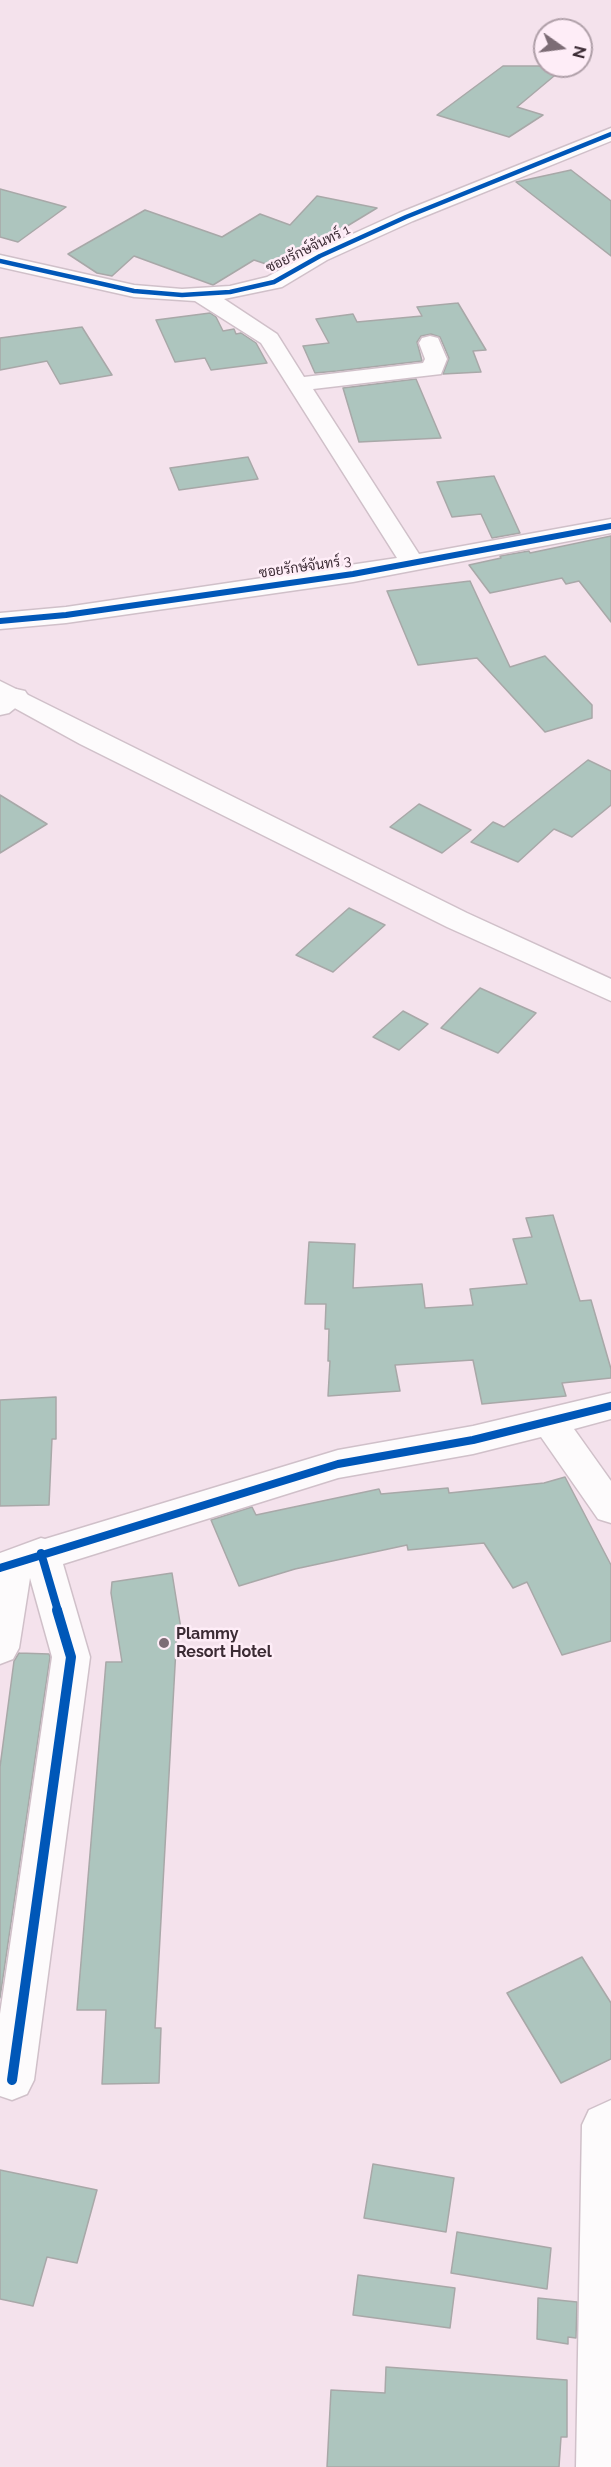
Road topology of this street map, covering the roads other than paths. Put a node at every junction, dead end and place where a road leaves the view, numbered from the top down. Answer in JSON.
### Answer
{"nodes":[{"id":1,"x":611,"y":134,"type":"edge"},
{"id":2,"x":0,"y":261,"type":"edge"},
{"id":3,"x":199,"y":294,"type":"junction"},
{"id":4,"x":430,"y":343,"type":"dead end"},
{"id":5,"x":300,"y":384,"type":"junction"},
{"id":6,"x":611,"y":526,"type":"edge"},
{"id":7,"x":412,"y":563,"type":"junction"},
{"id":8,"x":0,"y":621,"type":"edge"},
{"id":9,"x":5,"y":697,"type":"edge"},
{"id":10,"x":611,"y":992,"type":"edge"},
{"id":11,"x":611,"y":1406,"type":"edge"},
{"id":12,"x":549,"y":1421,"type":"junction"},
{"id":13,"x":611,"y":1509,"type":"edge"},
{"id":14,"x":18,"y":1562,"type":"edge"},
{"id":15,"x":0,"y":1648,"type":"edge"},
{"id":16,"x":12,"y":2080,"type":"dead end"},
{"id":17,"x":611,"y":2121,"type":"edge"},
{"id":18,"x":600,"y":2467,"type":"edge"}],
"edges":[{"from":1,"to":3,"type":"street","name":"ซอยรักษ์จันทร์ 1"},
{"from":2,"to":3,"type":"street","name":"ซอยรักษ์จันทร์ 1"},
{"from":3,"to":5,"type":"street"},
{"from":4,"to":5,"type":"street"},
{"from":5,"to":7,"type":"street"},
{"from":6,"to":7,"type":"street","name":"ซอยรักษ์จันทร์ 3"},
{"from":7,"to":8,"type":"street","name":"ซอยรักษ์จันทร์ 3"},
{"from":9,"to":10,"type":"street"},
{"from":11,"to":12,"type":"street"},
{"from":12,"to":13,"type":"street"},
{"from":12,"to":14,"type":"street"},
{"from":14,"to":15,"type":"street"},
{"from":14,"to":16,"type":"street"},
{"from":17,"to":18,"type":"street"}]}
